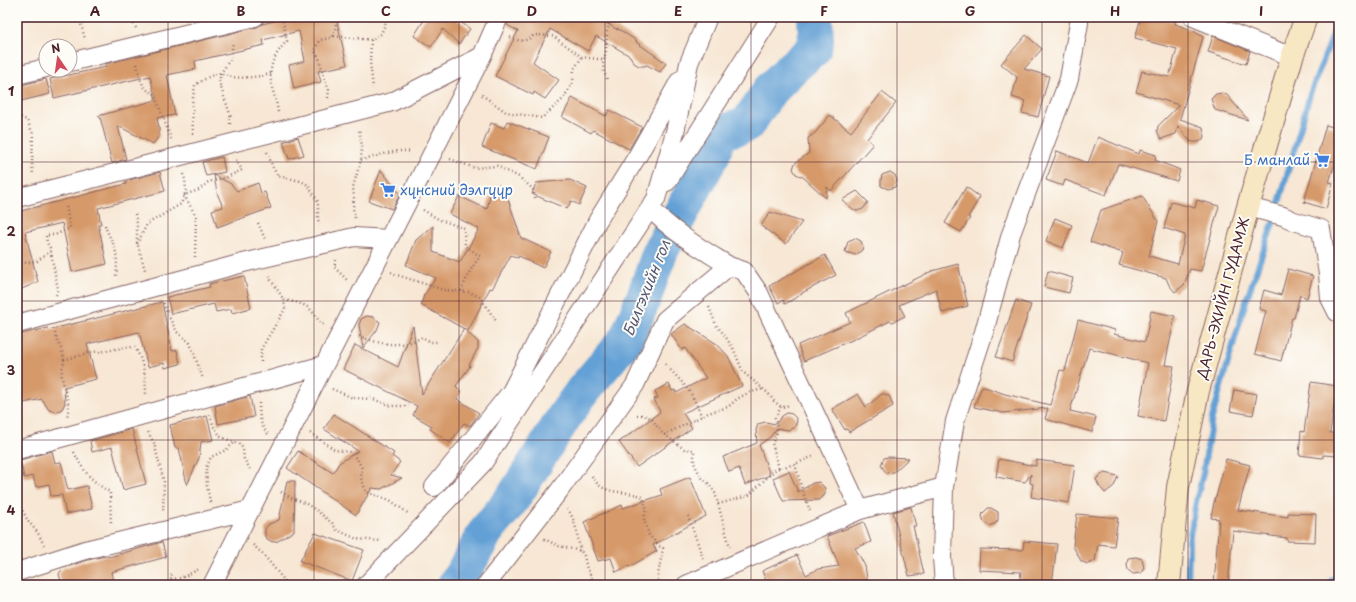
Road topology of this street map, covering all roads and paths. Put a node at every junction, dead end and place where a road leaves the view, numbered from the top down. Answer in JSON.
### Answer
{"nodes":[{"id":1,"x":255,"y":17,"type":"edge"},
{"id":2,"x":282,"y":17,"type":"edge"},
{"id":3,"x":335,"y":17,"type":"edge"},
{"id":4,"x":388,"y":17,"type":"edge"},
{"id":5,"x":610,"y":17,"type":"edge"},
{"id":6,"x":708,"y":17,"type":"edge"},
{"id":7,"x":771,"y":17,"type":"edge"},
{"id":8,"x":1078,"y":17,"type":"edge"},
{"id":9,"x":1193,"y":17,"type":"edge"},
{"id":10,"x":1306,"y":17,"type":"edge"},
{"id":11,"x":229,"y":23,"type":"junction"},
{"id":12,"x":496,"y":23,"type":"edge"},
{"id":13,"x":333,"y":36,"type":"junction"},
{"id":14,"x":371,"y":40,"type":"junction"},
{"id":15,"x":128,"y":48,"type":"junction"},
{"id":16,"x":482,"y":56,"type":"junction"},
{"id":17,"x":582,"y":57,"type":"junction"},
{"id":18,"x":1292,"y":57,"type":"junction"},
{"id":19,"x":604,"y":59,"type":"junction"},
{"id":20,"x":78,"y":60,"type":"edge"},
{"id":21,"x":689,"y":63,"type":"junction"},
{"id":22,"x":38,"y":70,"type":"edge"},
{"id":23,"x":221,"y":73,"type":"junction"},
{"id":24,"x":17,"y":74,"type":"edge"},
{"id":25,"x":271,"y":74,"type":"junction"},
{"id":26,"x":607,"y":79,"type":"dead end"},
{"id":27,"x":464,"y":89,"type":"junction"},
{"id":28,"x":376,"y":106,"type":"junction"},
{"id":29,"x":352,"y":112,"type":"junction"},
{"id":30,"x":17,"y":116,"type":"edge"},
{"id":31,"x":327,"y":118,"type":"junction"},
{"id":32,"x":288,"y":128,"type":"junction"},
{"id":33,"x":231,"y":143,"type":"junction"},
{"id":34,"x":198,"y":152,"type":"junction"},
{"id":35,"x":430,"y":156,"type":"junction"},
{"id":36,"x":178,"y":157,"type":"junction"},
{"id":37,"x":268,"y":157,"type":"dead end"},
{"id":38,"x":361,"y":160,"type":"junction"},
{"id":39,"x":242,"y":170,"type":"dead end"},
{"id":40,"x":60,"y":187,"type":"junction"},
{"id":41,"x":35,"y":194,"type":"junction"},
{"id":42,"x":184,"y":195,"type":"junction"},
{"id":43,"x":17,"y":198,"type":"edge"},
{"id":44,"x":536,"y":201,"type":"dead end"},
{"id":45,"x":407,"y":202,"type":"junction"},
{"id":46,"x":1248,"y":207,"type":"junction"},
{"id":47,"x":654,"y":208,"type":"junction"},
{"id":48,"x":136,"y":214,"type":"dead end"},
{"id":49,"x":106,"y":225,"type":"dead end"},
{"id":50,"x":354,"y":238,"type":"junction"},
{"id":51,"x":388,"y":239,"type":"junction"},
{"id":52,"x":137,"y":244,"type":"junction"},
{"id":53,"x":326,"y":244,"type":"junction"},
{"id":54,"x":51,"y":251,"type":"junction"},
{"id":55,"x":269,"y":258,"type":"junction"},
{"id":56,"x":336,"y":259,"type":"dead end"},
{"id":57,"x":376,"y":262,"type":"junction"},
{"id":58,"x":17,"y":264,"type":"edge"},
{"id":59,"x":729,"y":266,"type":"junction"},
{"id":60,"x":201,"y":275,"type":"junction"},
{"id":61,"x":158,"y":286,"type":"junction"},
{"id":62,"x":700,"y":290,"type":"junction"},
{"id":63,"x":460,"y":291,"type":"junction"},
{"id":64,"x":360,"y":293,"type":"junction"},
{"id":65,"x":119,"y":297,"type":"junction"},
{"id":66,"x":284,"y":300,"type":"junction"},
{"id":67,"x":1339,"y":312,"type":"edge"},
{"id":68,"x":50,"y":315,"type":"junction"},
{"id":69,"x":496,"y":320,"type":"dead end"},
{"id":70,"x":17,"y":324,"type":"edge"},
{"id":71,"x":342,"y":330,"type":"junction"},
{"id":72,"x":437,"y":342,"type":"dead end"},
{"id":73,"x":650,"y":353,"type":"junction"},
{"id":74,"x":64,"y":360,"type":"junction"},
{"id":75,"x":324,"y":365,"type":"junction"},
{"id":76,"x":262,"y":382,"type":"junction"},
{"id":77,"x":316,"y":382,"type":"junction"},
{"id":78,"x":763,"y":388,"type":"junction"},
{"id":79,"x":806,"y":396,"type":"junction"},
{"id":80,"x":201,"y":399,"type":"junction"},
{"id":81,"x":409,"y":406,"type":"dead end"},
{"id":82,"x":781,"y":407,"type":"junction"},
{"id":83,"x":619,"y":409,"type":"junction"},
{"id":84,"x":145,"y":414,"type":"junction"},
{"id":85,"x":702,"y":416,"type":"junction"},
{"id":86,"x":211,"y":417,"type":"dead end"},
{"id":87,"x":295,"y":422,"type":"junction"},
{"id":88,"x":263,"y":429,"type":"dead end"},
{"id":89,"x":664,"y":435,"type":"junction"},
{"id":90,"x":68,"y":436,"type":"junction"},
{"id":91,"x":235,"y":442,"type":"junction"},
{"id":92,"x":17,"y":450,"type":"edge"},
{"id":93,"x":581,"y":461,"type":"junction"},
{"id":94,"x":779,"y":468,"type":"junction"},
{"id":95,"x":263,"y":484,"type":"junction"},
{"id":96,"x":434,"y":487,"type":"dead end"},
{"id":97,"x":944,"y":487,"type":"junction"},
{"id":98,"x":559,"y":491,"type":"junction"},
{"id":99,"x":17,"y":500,"type":"edge"},
{"id":100,"x":718,"y":504,"type":"junction"},
{"id":101,"x":250,"y":510,"type":"junction"},
{"id":102,"x":860,"y":510,"type":"junction"},
{"id":103,"x":688,"y":516,"type":"dead end"},
{"id":104,"x":210,"y":520,"type":"junction"},
{"id":105,"x":427,"y":522,"type":"junction"},
{"id":106,"x":815,"y":529,"type":"junction"},
{"id":107,"x":166,"y":530,"type":"junction"},
{"id":108,"x":527,"y":533,"type":"junction"},
{"id":109,"x":235,"y":539,"type":"junction"},
{"id":110,"x":110,"y":544,"type":"junction"},
{"id":111,"x":399,"y":551,"type":"junction"},
{"id":112,"x":580,"y":551,"type":"junction"},
{"id":113,"x":51,"y":562,"type":"junction"},
{"id":114,"x":739,"y":562,"type":"junction"},
{"id":115,"x":203,"y":566,"type":"dead end"},
{"id":116,"x":17,"y":572,"type":"edge"},
{"id":117,"x":172,"y":572,"type":"dead end"},
{"id":118,"x":709,"y":575,"type":"junction"},
{"id":119,"x":171,"y":579,"type":"junction"},
{"id":120,"x":95,"y":582,"type":"dead end"},
{"id":121,"x":98,"y":585,"type":"edge"},
{"id":122,"x":165,"y":585,"type":"edge"},
{"id":123,"x":212,"y":585,"type":"edge"},
{"id":124,"x":288,"y":585,"type":"edge"},
{"id":125,"x":366,"y":585,"type":"edge"},
{"id":126,"x":486,"y":585,"type":"edge"},
{"id":127,"x":597,"y":585,"type":"edge"},
{"id":128,"x":658,"y":585,"type":"edge"},
{"id":129,"x":686,"y":585,"type":"edge"},
{"id":130,"x":944,"y":585,"type":"edge"},
{"id":131,"x":1169,"y":585,"type":"edge"}],
"edges":[{"from":1,"to":11,"type":"street"},
{"from":2,"to":25,"type":"path"},
{"from":3,"to":13,"type":"path"},
{"from":4,"to":14,"type":"path"},
{"from":5,"to":19,"type":"path"},
{"from":6,"to":21,"type":"street"},
{"from":7,"to":47,"type":"street"},
{"from":8,"to":97,"type":"street"},
{"from":9,"to":18,"type":"street"},
{"from":10,"to":18,"type":"main road","name":"ДАРЬ-ЭХИЙН ГУДАМЖ"},
{"from":11,"to":15,"type":"street"},
{"from":11,"to":23,"type":"path"},
{"from":12,"to":16,"type":"street"},
{"from":12,"to":17,"type":"path"},
{"from":13,"to":14,"type":"path"},
{"from":13,"to":31,"type":"path"},
{"from":14,"to":28,"type":"path"},
{"from":15,"to":20,"type":"street"},
{"from":15,"to":36,"type":"path"},
{"from":16,"to":27,"type":"street"},
{"from":16,"to":28,"type":"street"},
{"from":17,"to":19,"type":"path"},
{"from":17,"to":27,"type":"path"},
{"from":18,"to":46,"type":"main road","name":"ДАРЬ-ЭХИЙН ГУДАМЖ"},
{"from":19,"to":26,"type":"path"},
{"from":21,"to":47,"type":"street"},
{"from":21,"to":96,"type":"street"},
{"from":22,"to":24,"type":"street"},
{"from":23,"to":25,"type":"path"},
{"from":23,"to":33,"type":"path"},
{"from":23,"to":34,"type":"path"},
{"from":25,"to":32,"type":"path"},
{"from":27,"to":35,"type":"street"},
{"from":28,"to":29,"type":"street"},
{"from":29,"to":31,"type":"street"},
{"from":29,"to":38,"type":"path"},
{"from":30,"to":41,"type":"path"},
{"from":31,"to":32,"type":"street"},
{"from":32,"to":33,"type":"street"},
{"from":33,"to":34,"type":"street"},
{"from":34,"to":36,"type":"street"},
{"from":35,"to":38,"type":"path"},
{"from":35,"to":44,"type":"path"},
{"from":35,"to":45,"type":"street"},
{"from":36,"to":40,"type":"street"},
{"from":36,"to":42,"type":"path"},
{"from":37,"to":53,"type":"path"},
{"from":38,"to":50,"type":"path"},
{"from":39,"to":42,"type":"path"},
{"from":40,"to":41,"type":"street"},
{"from":40,"to":54,"type":"path"},
{"from":41,"to":43,"type":"street"},
{"from":42,"to":52,"type":"path"},
{"from":42,"to":60,"type":"path"},
{"from":45,"to":51,"type":"street"},
{"from":45,"to":63,"type":"path"},
{"from":46,"to":67,"type":"street"},
{"from":46,"to":131,"type":"main road","name":"ДАРЬ-ЭХИЙН ГУДАМЖ"},
{"from":47,"to":59,"type":"street"},
{"from":47,"to":105,"type":"street"},
{"from":48,"to":52,"type":"path"},
{"from":49,"to":65,"type":"path"},
{"from":50,"to":51,"type":"street"},
{"from":50,"to":53,"type":"street"},
{"from":51,"to":57,"type":"street"},
{"from":52,"to":61,"type":"path"},
{"from":53,"to":55,"type":"street"},
{"from":54,"to":58,"type":"path"},
{"from":54,"to":68,"type":"path"},
{"from":55,"to":60,"type":"street"},
{"from":55,"to":66,"type":"path"},
{"from":56,"to":64,"type":"path"},
{"from":57,"to":63,"type":"path"},
{"from":57,"to":64,"type":"street"},
{"from":59,"to":62,"type":"street"},
{"from":59,"to":79,"type":"street"},
{"from":60,"to":61,"type":"street"},
{"from":61,"to":65,"type":"street"},
{"from":61,"to":80,"type":"path"},
{"from":62,"to":73,"type":"street"},
{"from":62,"to":78,"type":"path"},
{"from":63,"to":69,"type":"path"},
{"from":64,"to":71,"type":"street"},
{"from":65,"to":68,"type":"street"},
{"from":66,"to":71,"type":"path"},
{"from":66,"to":76,"type":"path"},
{"from":68,"to":70,"type":"street"},
{"from":68,"to":74,"type":"path"},
{"from":71,"to":72,"type":"path"},
{"from":71,"to":75,"type":"street"},
{"from":73,"to":83,"type":"street"},
{"from":73,"to":85,"type":"path"},
{"from":74,"to":84,"type":"path"},
{"from":74,"to":90,"type":"path"},
{"from":75,"to":76,"type":"street"},
{"from":75,"to":77,"type":"street"},
{"from":76,"to":80,"type":"street"},
{"from":76,"to":88,"type":"path"},
{"from":77,"to":81,"type":"path"},
{"from":77,"to":87,"type":"street"},
{"from":78,"to":82,"type":"path"},
{"from":78,"to":85,"type":"path"},
{"from":79,"to":82,"type":"path"},
{"from":79,"to":102,"type":"street"},
{"from":80,"to":84,"type":"street"},
{"from":82,"to":94,"type":"path"},
{"from":83,"to":89,"type":"path"},
{"from":83,"to":93,"type":"street"},
{"from":84,"to":90,"type":"street"},
{"from":84,"to":107,"type":"path"},
{"from":85,"to":89,"type":"path"},
{"from":86,"to":91,"type":"path"},
{"from":87,"to":95,"type":"street"},
{"from":87,"to":105,"type":"path"},
{"from":89,"to":100,"type":"path"},
{"from":90,"to":92,"type":"street"},
{"from":90,"to":110,"type":"path"},
{"from":91,"to":95,"type":"path"},
{"from":91,"to":104,"type":"path"},
{"from":93,"to":98,"type":"street"},
{"from":93,"to":128,"type":"path"},
{"from":94,"to":100,"type":"path"},
{"from":94,"to":106,"type":"path"},
{"from":95,"to":101,"type":"street"},
{"from":95,"to":111,"type":"path"},
{"from":97,"to":102,"type":"street"},
{"from":97,"to":130,"type":"street"},
{"from":98,"to":108,"type":"street"},
{"from":98,"to":112,"type":"path"},
{"from":99,"to":113,"type":"path"},
{"from":100,"to":114,"type":"path"},
{"from":101,"to":104,"type":"street"},
{"from":101,"to":109,"type":"street"},
{"from":102,"to":106,"type":"street"},
{"from":103,"to":118,"type":"path"},
{"from":104,"to":107,"type":"street"},
{"from":105,"to":111,"type":"street"},
{"from":106,"to":114,"type":"street"},
{"from":107,"to":110,"type":"street"},
{"from":108,"to":112,"type":"path"},
{"from":108,"to":126,"type":"street"},
{"from":109,"to":123,"type":"street"},
{"from":109,"to":124,"type":"path"},
{"from":110,"to":113,"type":"street"},
{"from":111,"to":125,"type":"street"},
{"from":112,"to":127,"type":"path"},
{"from":113,"to":116,"type":"street"},
{"from":114,"to":118,"type":"street"},
{"from":115,"to":119,"type":"path"},
{"from":117,"to":119,"type":"path"},
{"from":118,"to":129,"type":"street"},
{"from":119,"to":122,"type":"path"},
{"from":120,"to":121,"type":"path"}]}
